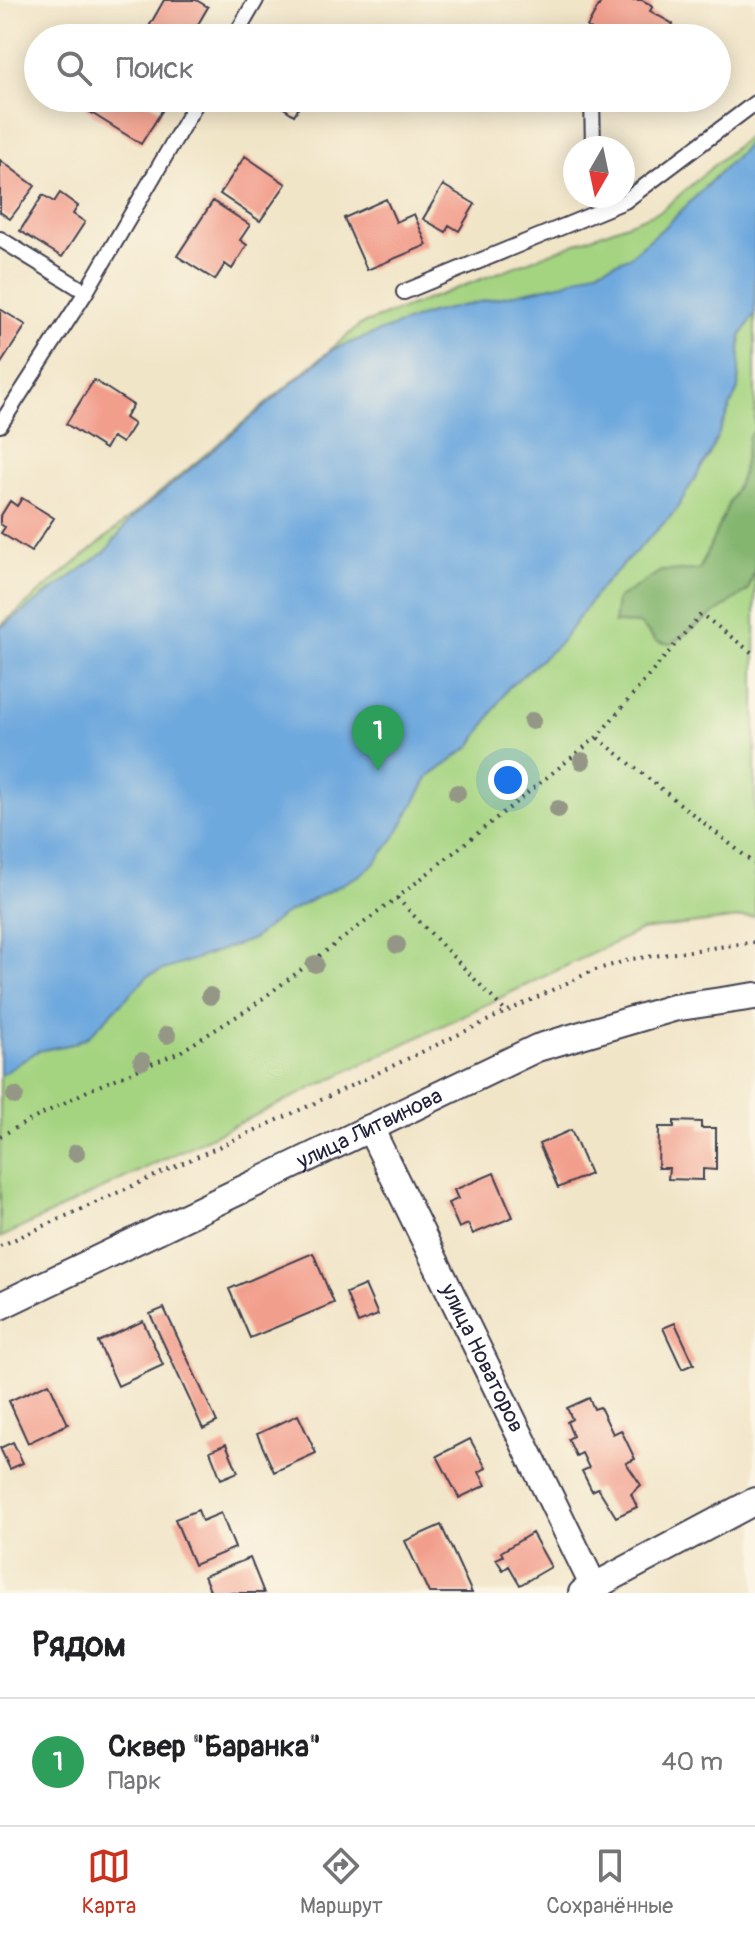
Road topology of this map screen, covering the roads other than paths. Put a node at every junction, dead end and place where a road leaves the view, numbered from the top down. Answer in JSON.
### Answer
{"nodes":[{"id":1,"x":256,"y":0,"type":"edge"},
{"id":2,"x":242,"y":24,"type":"edge"},
{"id":3,"x":755,"y":103,"type":"edge"},
{"id":4,"x":191,"y":112,"type":"edge"},
{"id":5,"x":592,"y":112,"type":"edge"},
{"id":6,"x":593,"y":136,"type":"edge"},
{"id":7,"x":635,"y":190,"type":"edge"},
{"id":8,"x":602,"y":208,"type":"edge"},
{"id":9,"x":0,"y":239,"type":"edge"},
{"id":10,"x":86,"y":292,"type":"junction"},
{"id":11,"x":404,"y":292,"type":"dead end"},
{"id":12,"x":0,"y":425,"type":"edge"},
{"id":13,"x":755,"y":996,"type":"edge"},
{"id":14,"x":370,"y":1128,"type":"junction"},
{"id":15,"x":0,"y":1306,"type":"edge"},
{"id":16,"x":755,"y":1501,"type":"edge"},
{"id":17,"x":591,"y":1591,"type":"edge"}],
"edges":[{"from":1,"to":2,"type":"lane"},
{"from":3,"to":7,"type":"lane"},
{"from":4,"to":10,"type":"lane"},
{"from":5,"to":6,"type":"lane"},
{"from":8,"to":11,"type":"lane"},
{"from":9,"to":10,"type":"lane"},
{"from":10,"to":12,"type":"lane"},
{"from":13,"to":14,"type":"street","name":"улица Литвинова"},
{"from":14,"to":15,"type":"street","name":"улица Литвинова"},
{"from":14,"to":17,"type":"street","name":"улица Новаторов"},
{"from":16,"to":17,"type":"street","name":"улица Новаторов"}]}
